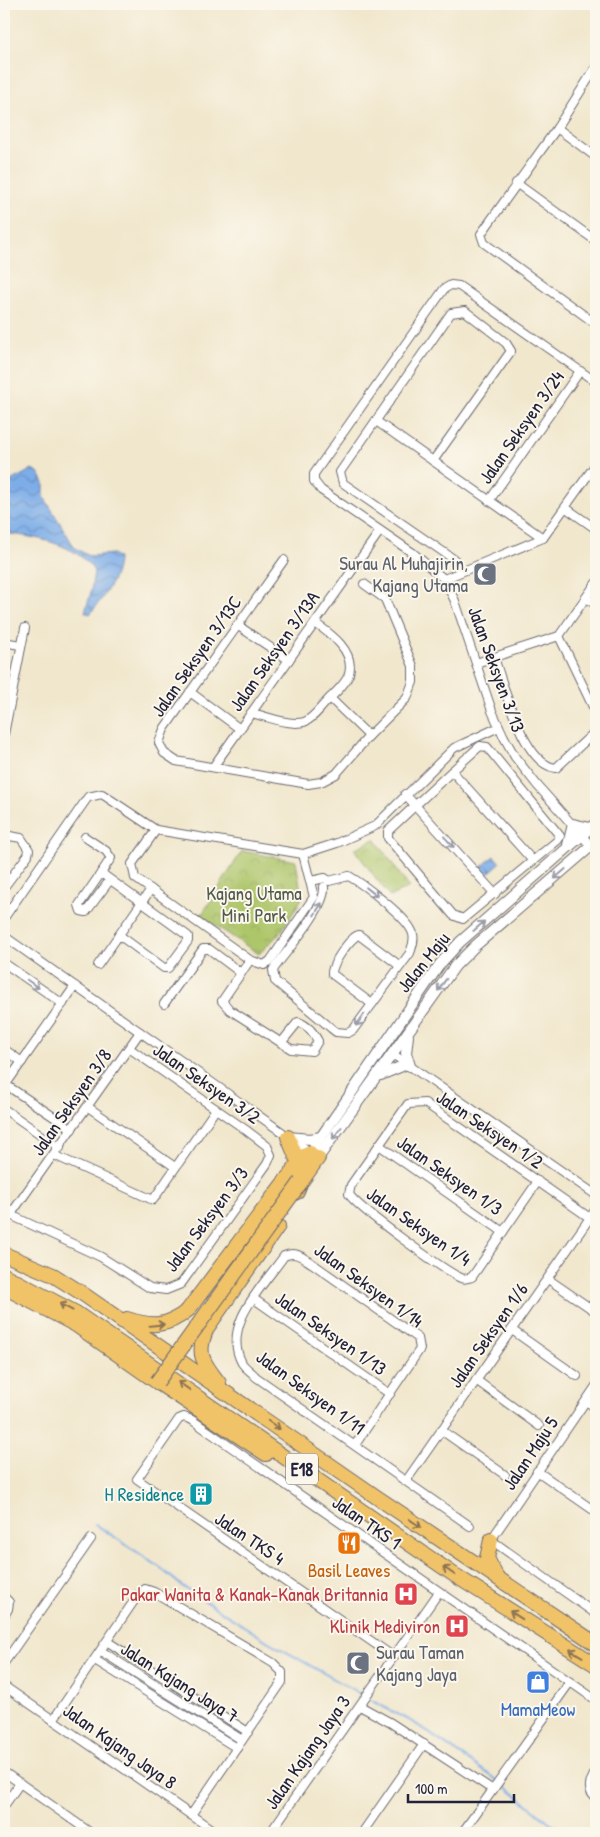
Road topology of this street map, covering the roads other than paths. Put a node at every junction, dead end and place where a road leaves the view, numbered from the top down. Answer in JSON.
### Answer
{"nodes":[{"id":1,"x":595,"y":70,"type":"edge"},
{"id":2,"x":556,"y":128,"type":"junction"},
{"id":3,"x":596,"y":156,"type":"edge"},
{"id":4,"x":516,"y":183,"type":"junction"},
{"id":5,"x":596,"y":240,"type":"edge"},
{"id":6,"x":596,"y":324,"type":"edge"},
{"id":7,"x":580,"y":371,"type":"junction"},
{"id":8,"x":596,"y":382,"type":"edge"},
{"id":9,"x":376,"y":420,"type":"junction"},
{"id":10,"x":433,"y":461,"type":"junction"},
{"id":11,"x":596,"y":464,"type":"edge"},
{"id":12,"x":489,"y":501,"type":"junction"},
{"id":13,"x":566,"y":508,"type":"junction"},
{"id":14,"x":596,"y":529,"type":"edge"},
{"id":15,"x":380,"y":531,"type":"junction"},
{"id":16,"x":543,"y":538,"type":"junction"},
{"id":17,"x":284,"y":560,"type":"dead end"},
{"id":18,"x":460,"y":570,"type":"junction"},
{"id":19,"x":444,"y":579,"type":"junction"},
{"id":20,"x":596,"y":583,"type":"edge"},
{"id":21,"x":364,"y":584,"type":"dead end"},
{"id":22,"x":586,"y":598,"type":"junction"},
{"id":23,"x":596,"y":605,"type":"edge"},
{"id":24,"x":315,"y":623,"type":"junction"},
{"id":25,"x":237,"y":625,"type":"junction"},
{"id":26,"x":25,"y":628,"type":"dead end"},
{"id":27,"x":559,"y":636,"type":"junction"},
{"id":28,"x":4,"y":642,"type":"edge"},
{"id":29,"x":20,"y":645,"type":"junction"},
{"id":30,"x":494,"y":658,"type":"junction"},
{"id":31,"x":289,"y":660,"type":"junction"},
{"id":32,"x":476,"y":663,"type":"junction"},
{"id":33,"x":190,"y":692,"type":"junction"},
{"id":34,"x":330,"y":698,"type":"junction"},
{"id":35,"x":594,"y":701,"type":"edge"},
{"id":36,"x":6,"y":706,"type":"edge"},
{"id":37,"x":252,"y":713,"type":"junction"},
{"id":38,"x":596,"y":713,"type":"edge"},
{"id":39,"x":498,"y":727,"type":"junction"},
{"id":40,"x":240,"y":729,"type":"junction"},
{"id":41,"x":596,"y":731,"type":"edge"},
{"id":42,"x":4,"y":734,"type":"edge"},
{"id":43,"x":368,"y":736,"type":"junction"},
{"id":44,"x":213,"y":767,"type":"junction"},
{"id":45,"x":452,"y":771,"type":"junction"},
{"id":46,"x":405,"y":794,"type":"junction"},
{"id":47,"x":416,"y":806,"type":"junction"},
{"id":48,"x":573,"y":824,"type":"junction"},
{"id":49,"x":589,"y":828,"type":"edge"},
{"id":50,"x":156,"y":830,"type":"junction"},
{"id":51,"x":4,"y":835,"type":"edge"},
{"id":52,"x":84,"y":837,"type":"dead end"},
{"id":53,"x":594,"y":844,"type":"edge"},
{"id":54,"x":568,"y":846,"type":"junction"},
{"id":55,"x":303,"y":854,"type":"junction"},
{"id":56,"x":533,"y":861,"type":"junction"},
{"id":57,"x":101,"y":873,"type":"junction"},
{"id":58,"x":110,"y":880,"type":"junction"},
{"id":59,"x":329,"y":881,"type":"junction"},
{"id":60,"x":312,"y":885,"type":"junction"},
{"id":61,"x":4,"y":887,"type":"edge"},
{"id":62,"x":324,"y":887,"type":"junction"},
{"id":63,"x":151,"y":890,"type":"junction"},
{"id":64,"x":495,"y":894,"type":"junction"},
{"id":65,"x":142,"y":902,"type":"junction"},
{"id":66,"x":4,"y":918,"type":"edge"},
{"id":67,"x":119,"y":935,"type":"junction"},
{"id":68,"x":4,"y":936,"type":"edge"},
{"id":69,"x":250,"y":960,"type":"junction"},
{"id":70,"x":4,"y":963,"type":"edge"},
{"id":71,"x":98,"y":966,"type":"dead end"},
{"id":72,"x":400,"y":966,"type":"junction"},
{"id":73,"x":241,"y":973,"type":"junction"},
{"id":74,"x":75,"y":986,"type":"junction"},
{"id":75,"x":62,"y":1004,"type":"junction"},
{"id":76,"x":164,"y":1004,"type":"dead end"},
{"id":77,"x":372,"y":1004,"type":"junction"},
{"id":78,"x":397,"y":1026,"type":"junction"},
{"id":79,"x":140,"y":1032,"type":"junction"},
{"id":80,"x":409,"y":1033,"type":"junction"},
{"id":81,"x":281,"y":1042,"type":"junction"},
{"id":82,"x":129,"y":1048,"type":"junction"},
{"id":83,"x":4,"y":1049,"type":"edge"},
{"id":84,"x":394,"y":1054,"type":"junction"},
{"id":85,"x":373,"y":1061,"type":"junction"},
{"id":86,"x":22,"y":1062,"type":"junction"},
{"id":87,"x":408,"y":1065,"type":"junction"},
{"id":88,"x":377,"y":1078,"type":"junction"},
{"id":89,"x":5,"y":1086,"type":"edge"},
{"id":90,"x":88,"y":1107,"type":"junction"},
{"id":91,"x":4,"y":1109,"type":"edge"},
{"id":92,"x":216,"y":1109,"type":"junction"},
{"id":93,"x":72,"y":1129,"type":"junction"},
{"id":94,"x":288,"y":1137,"type":"junction"},
{"id":95,"x":321,"y":1137,"type":"junction"},
{"id":96,"x":379,"y":1145,"type":"junction"},
{"id":97,"x":267,"y":1146,"type":"joint"},
{"id":98,"x":60,"y":1148,"type":"junction"},
{"id":99,"x":54,"y":1155,"type":"junction"},
{"id":100,"x":314,"y":1155,"type":"junction"},
{"id":101,"x":299,"y":1164,"type":"junction"},
{"id":102,"x":175,"y":1167,"type":"junction"},
{"id":103,"x":538,"y":1181,"type":"junction"},
{"id":104,"x":295,"y":1185,"type":"junction"},
{"id":105,"x":349,"y":1194,"type":"joint"},
{"id":106,"x":596,"y":1195,"type":"edge"},
{"id":107,"x":596,"y":1209,"type":"edge"},
{"id":108,"x":7,"y":1213,"type":"edge"},
{"id":109,"x":590,"y":1218,"type":"junction"},
{"id":110,"x":503,"y":1232,"type":"junction"},
{"id":111,"x":296,"y":1253,"type":"joint"},
{"id":112,"x":4,"y":1254,"type":"edge"},
{"id":113,"x":4,"y":1275,"type":"edge"},
{"id":114,"x":548,"y":1278,"type":"junction"},
{"id":115,"x":4,"y":1287,"type":"edge"},
{"id":116,"x":254,"y":1300,"type":"junction"},
{"id":117,"x":110,"y":1312,"type":"junction"},
{"id":118,"x":596,"y":1312,"type":"edge"},
{"id":119,"x":512,"y":1330,"type":"junction"},
{"id":120,"x":577,"y":1376,"type":"dead end"},
{"id":121,"x":153,"y":1379,"type":"junction"},
{"id":122,"x":476,"y":1380,"type":"junction"},
{"id":123,"x":596,"y":1386,"type":"edge"},
{"id":124,"x":390,"y":1394,"type":"junction"},
{"id":125,"x":234,"y":1397,"type":"junction"},
{"id":126,"x":586,"y":1401,"type":"junction"},
{"id":127,"x":596,"y":1408,"type":"edge"},
{"id":128,"x":539,"y":1426,"type":"dead end"},
{"id":129,"x":441,"y":1430,"type":"junction"},
{"id":130,"x":355,"y":1445,"type":"junction"},
{"id":131,"x":537,"y":1471,"type":"junction"},
{"id":132,"x":505,"y":1475,"type":"dead end"},
{"id":133,"x":137,"y":1479,"type":"joint"},
{"id":134,"x":406,"y":1481,"type":"junction"},
{"id":135,"x":596,"y":1512,"type":"edge"},
{"id":136,"x":381,"y":1524,"type":"junction"},
{"id":137,"x":470,"y":1526,"type":"dead end"},
{"id":138,"x":91,"y":1539,"type":"dead end"},
{"id":139,"x":491,"y":1540,"type":"junction"},
{"id":140,"x":452,"y":1548,"type":"junction"},
{"id":141,"x":498,"y":1579,"type":"junction"},
{"id":142,"x":440,"y":1592,"type":"junction"},
{"id":143,"x":4,"y":1597,"type":"edge"},
{"id":144,"x":596,"y":1614,"type":"edge"},
{"id":145,"x":4,"y":1616,"type":"edge"},
{"id":146,"x":108,"y":1642,"type":"junction"},
{"id":147,"x":596,"y":1644,"type":"edge"},
{"id":148,"x":101,"y":1651,"type":"junction"},
{"id":149,"x":394,"y":1657,"type":"junction"},
{"id":150,"x":95,"y":1660,"type":"junction"},
{"id":151,"x":4,"y":1663,"type":"edge"},
{"id":152,"x":596,"y":1665,"type":"edge"},
{"id":153,"x":570,"y":1682,"type":"junction"},
{"id":154,"x":4,"y":1686,"type":"edge"},
{"id":155,"x":596,"y":1700,"type":"edge"},
{"id":156,"x":361,"y":1705,"type":"junction"},
{"id":157,"x":53,"y":1720,"type":"junction"},
{"id":158,"x":248,"y":1732,"type":"junction"},
{"id":159,"x":242,"y":1740,"type":"junction"},
{"id":160,"x":424,"y":1744,"type":"junction"},
{"id":161,"x":237,"y":1748,"type":"junction"},
{"id":162,"x":596,"y":1770,"type":"edge"},
{"id":163,"x":5,"y":1777,"type":"edge"},
{"id":164,"x":20,"y":1783,"type":"junction"},
{"id":165,"x":494,"y":1789,"type":"junction"},
{"id":166,"x":596,"y":1798,"type":"edge"},
{"id":167,"x":4,"y":1806,"type":"edge"},
{"id":168,"x":191,"y":1815,"type":"junction"},
{"id":169,"x":91,"y":1833,"type":"edge"},
{"id":170,"x":217,"y":1833,"type":"edge"},
{"id":171,"x":270,"y":1833,"type":"edge"},
{"id":172,"x":362,"y":1833,"type":"edge"},
{"id":173,"x":462,"y":1833,"type":"edge"}],
"edges":[{"from":1,"to":2,"type":"street"},
{"from":2,"to":3,"type":"street"},
{"from":2,"to":4,"type":"street"},
{"from":4,"to":5,"type":"street"},
{"from":4,"to":6,"type":"street"},
{"from":7,"to":8,"type":"street"},
{"from":7,"to":12,"type":"street","name":"Jalan Seksyen 3/24"},
{"from":7,"to":15,"type":"street","name":"Jalan Seksyen 3/13"},
{"from":9,"to":10,"type":"street"},
{"from":9,"to":10,"type":"street"},
{"from":9,"to":18,"type":"street"},
{"from":10,"to":12,"type":"street"},
{"from":11,"to":13,"type":"street"},
{"from":12,"to":16,"type":"street"},
{"from":13,"to":14,"type":"street"},
{"from":13,"to":16,"type":"street"},
{"from":15,"to":19,"type":"street","name":"Jalan Seksyen 3/13"},
{"from":15,"to":24,"type":"street","name":"Jalan Seksyen 3/13A"},
{"from":16,"to":18,"type":"street"},
{"from":17,"to":25,"type":"street","name":"Jalan Seksyen 3/13C"},
{"from":18,"to":19,"type":"street"},
{"from":19,"to":32,"type":"street","name":"Jalan Seksyen 3/13"},
{"from":20,"to":22,"type":"street"},
{"from":21,"to":43,"type":"street","name":"Jalan Seksyen 3/13C"},
{"from":22,"to":23,"type":"street"},
{"from":22,"to":27,"type":"street"},
{"from":24,"to":31,"type":"street","name":"Jalan Seksyen 3/13A"},
{"from":24,"to":34,"type":"street"},
{"from":25,"to":31,"type":"street"},
{"from":25,"to":33,"type":"street","name":"Jalan Seksyen 3/13C"},
{"from":26,"to":29,"type":"street"},
{"from":27,"to":30,"type":"street"},
{"from":27,"to":35,"type":"street"},
{"from":28,"to":29,"type":"street"},
{"from":29,"to":36,"type":"street"},
{"from":30,"to":32,"type":"street"},
{"from":30,"to":41,"type":"street"},
{"from":31,"to":37,"type":"street","name":"Jalan Seksyen 3/13A"},
{"from":32,"to":39,"type":"street","name":"Jalan Seksyen 3/13"},
{"from":33,"to":40,"type":"street"},
{"from":33,"to":44,"type":"street","name":"Jalan Seksyen 3/13C"},
{"from":34,"to":37,"type":"street"},
{"from":34,"to":43,"type":"street"},
{"from":35,"to":38,"type":"street"},
{"from":36,"to":42,"type":"street"},
{"from":37,"to":40,"type":"street","name":"Jalan Seksyen 3/13A"},
{"from":39,"to":46,"type":"street"},
{"from":39,"to":48,"type":"street","name":"Jalan Seksyen 3/13"},
{"from":40,"to":44,"type":"street","name":"Jalan Seksyen 3/13A"},
{"from":43,"to":44,"type":"street","name":"Jalan Seksyen 3/13C"},
{"from":45,"to":47,"type":"street"},
{"from":45,"to":56,"type":"street"},
{"from":45,"to":56,"type":"street"},
{"from":46,"to":47,"type":"street"},
{"from":46,"to":55,"type":"street"},
{"from":47,"to":64,"type":"street","one_way":true},
{"from":47,"to":64,"type":"street"},
{"from":48,"to":49,"type":"street"},
{"from":48,"to":54,"type":"street"},
{"from":49,"to":53,"type":"street"},
{"from":49,"to":54,"type":"street","name":"Jalan Maju"},
{"from":50,"to":55,"type":"street"},
{"from":50,"to":63,"type":"street"},
{"from":50,"to":66,"type":"street"},
{"from":51,"to":61,"type":"street"},
{"from":52,"to":57,"type":"street"},
{"from":53,"to":80,"type":"street","name":"Jalan Maju","one_way":true},
{"from":78,"to":54,"type":"street","name":"Jalan Maju","one_way":true},
{"from":55,"to":60,"type":"street"},
{"from":56,"to":64,"type":"street"},
{"from":57,"to":58,"type":"street"},
{"from":57,"to":58,"type":"street"},
{"from":58,"to":65,"type":"street"},
{"from":59,"to":60,"type":"street"},
{"from":59,"to":62,"type":"street"},
{"from":59,"to":72,"type":"street","one_way":true},
{"from":60,"to":62,"type":"street"},
{"from":60,"to":69,"type":"street"},
{"from":77,"to":62,"type":"street","one_way":true},
{"from":63,"to":65,"type":"street"},
{"from":63,"to":69,"type":"street"},
{"from":65,"to":67,"type":"street"},
{"from":65,"to":67,"type":"street"},
{"from":67,"to":71,"type":"street"},
{"from":68,"to":74,"type":"street"},
{"from":69,"to":73,"type":"street"},
{"from":70,"to":75,"type":"street","one_way":true},
{"from":72,"to":77,"type":"street"},
{"from":72,"to":77,"type":"street"},
{"from":73,"to":76,"type":"street"},
{"from":73,"to":81,"type":"street"},
{"from":74,"to":75,"type":"street"},
{"from":74,"to":79,"type":"street"},
{"from":75,"to":86,"type":"street"},
{"from":78,"to":84,"type":"street"},
{"from":78,"to":85,"type":"street","name":"Jalan Maju"},
{"from":79,"to":82,"type":"street","name":"Jalan Seksyen 3/8"},
{"from":79,"to":94,"type":"street"},
{"from":80,"to":84,"type":"street","name":"Jalan Maju"},
{"from":80,"to":87,"type":"street"},
{"from":81,"to":81,"type":"street"},
{"from":82,"to":90,"type":"street","name":"Jalan Seksyen 3/8"},
{"from":82,"to":92,"type":"street","name":"Jalan Seksyen 3/2"},
{"from":83,"to":86,"type":"street"},
{"from":84,"to":85,"type":"street"},
{"from":84,"to":87,"type":"street"},
{"from":84,"to":88,"type":"street","name":"Jalan Maju"},
{"from":85,"to":95,"type":"street","name":"Jalan Maju"},
{"from":86,"to":89,"type":"street"},
{"from":87,"to":88,"type":"street"},
{"from":87,"to":106,"type":"street"},
{"from":88,"to":100,"type":"street","name":"Jalan Maju","one_way":true},
{"from":89,"to":93,"type":"street"},
{"from":90,"to":93,"type":"street","name":"Jalan Seksyen 3/8"},
{"from":90,"to":102,"type":"street"},
{"from":91,"to":98,"type":"street"},
{"from":92,"to":97,"type":"street","name":"Jalan Seksyen 3/2"},
{"from":92,"to":102,"type":"street"},
{"from":93,"to":98,"type":"street","name":"Jalan Seksyen 3/8"},
{"from":94,"to":95,"type":"street"},
{"from":94,"to":100,"type":"street"},
{"from":94,"to":101,"type":"highway"},
{"from":95,"to":100,"type":"street","name":"Jalan Maju"},
{"from":96,"to":103,"type":"street","name":"Jalan Seksyen 1/2"},
{"from":96,"to":105,"type":"street","name":"Jalan Seksyen 1/2"},
{"from":96,"to":110,"type":"street","name":"Jalan Seksyen 1/3"},
{"from":97,"to":108,"type":"street","name":"Jalan Seksyen 3/3"},
{"from":98,"to":99,"type":"street","name":"Jalan Seksyen 3/8"},
{"from":99,"to":102,"type":"street"},
{"from":99,"to":108,"type":"street","name":"Jalan Seksyen 3/8"},
{"from":100,"to":101,"type":"highway"},
{"from":100,"to":104,"type":"highway"},
{"from":117,"to":101,"type":"highway","one_way":true},
{"from":103,"to":109,"type":"street","name":"Jalan Seksyen 1/2"},
{"from":103,"to":110,"type":"street"},
{"from":104,"to":121,"type":"highway","bridge":true},
{"from":104,"to":125,"type":"highway"},
{"from":105,"to":110,"type":"street","name":"Jalan Seksyen 1/4"},
{"from":107,"to":109,"type":"street","name":"Jalan Seksyen 1/6"},
{"from":109,"to":114,"type":"street","name":"Jalan Seksyen 1/6"},
{"from":111,"to":116,"type":"street","name":"Jalan Seksyen 1/11"},
{"from":111,"to":124,"type":"street","name":"Jalan Seksyen 1/14"},
{"from":112,"to":117,"type":"highway","number":"E18"},
{"from":136,"to":113,"type":"highway","number":"E18","one_way":true},
{"from":114,"to":118,"type":"street"},
{"from":114,"to":119,"type":"street","name":"Jalan Seksyen 1/6"},
{"from":115,"to":121,"type":"highway"},
{"from":116,"to":124,"type":"street","name":"Jalan Seksyen 1/13"},
{"from":116,"to":130,"type":"street","name":"Jalan Seksyen 1/11"},
{"from":117,"to":125,"type":"highway","number":"E18"},
{"from":119,"to":120,"type":"street"},
{"from":119,"to":122,"type":"street","name":"Jalan Seksyen 1/6"},
{"from":121,"to":136,"type":"highway"},
{"from":122,"to":128,"type":"street"},
{"from":122,"to":129,"type":"street","name":"Jalan Seksyen 1/6"},
{"from":123,"to":126,"type":"street","name":"Jalan Maju 5"},
{"from":124,"to":130,"type":"street"},
{"from":125,"to":140,"type":"highway","number":"E18","one_way":true},
{"from":126,"to":127,"type":"street"},
{"from":126,"to":131,"type":"street","name":"Jalan Maju 5"},
{"from":129,"to":132,"type":"street"},
{"from":129,"to":134,"type":"street","name":"Jalan Seksyen 1/6"},
{"from":130,"to":134,"type":"street","name":"Jalan Seksyen 1/11"},
{"from":131,"to":135,"type":"street"},
{"from":131,"to":139,"type":"street","name":"Jalan Maju 5"},
{"from":133,"to":142,"type":"street","name":"Jalan TKS 1"},
{"from":133,"to":149,"type":"street","name":"Jalan TKS 4"},
{"from":134,"to":137,"type":"street","name":"Jalan Seksyen 1/11"},
{"from":152,"to":136,"type":"highway","number":"E18","one_way":true},
{"from":138,"to":151,"type":"street"},
{"from":139,"to":140,"type":"highway"},
{"from":139,"to":141,"type":"highway"},
{"from":139,"to":144,"type":"street"},
{"from":140,"to":141,"type":"highway","number":"E18"},
{"from":141,"to":147,"type":"highway","number":"E18"},
{"from":142,"to":149,"type":"street","name":"Jalan Kajang Jaya 3"},
{"from":142,"to":153,"type":"street","name":"Jalan TKS 1"},
{"from":143,"to":145,"type":"street"},
{"from":146,"to":148,"type":"street"},
{"from":146,"to":158,"type":"street"},
{"from":146,"to":158,"type":"street"},
{"from":148,"to":150,"type":"street"},
{"from":148,"to":159,"type":"street","name":"Jalan Kajang Jaya 7"},
{"from":149,"to":156,"type":"street","name":"Jalan Kajang Jaya 3"},
{"from":150,"to":157,"type":"street"},
{"from":150,"to":161,"type":"street"},
{"from":153,"to":155,"type":"street","name":"Jalan TKS 1"},
{"from":153,"to":165,"type":"street"},
{"from":154,"to":157,"type":"street","name":"Jalan Kajang Jaya 8"},
{"from":156,"to":160,"type":"street"},
{"from":156,"to":171,"type":"street","name":"Jalan Kajang Jaya 3"},
{"from":157,"to":168,"type":"street","name":"Jalan Kajang Jaya 8"},
{"from":158,"to":159,"type":"street"},
{"from":159,"to":161,"type":"street"},
{"from":160,"to":165,"type":"street"},
{"from":160,"to":172,"type":"street"},
{"from":161,"to":168,"type":"street"},
{"from":162,"to":166,"type":"street"},
{"from":163,"to":164,"type":"street"},
{"from":164,"to":167,"type":"street"},
{"from":164,"to":169,"type":"street"},
{"from":165,"to":173,"type":"street"},
{"from":168,"to":170,"type":"street","name":"Jalan Kajang Jaya 8"}]}
